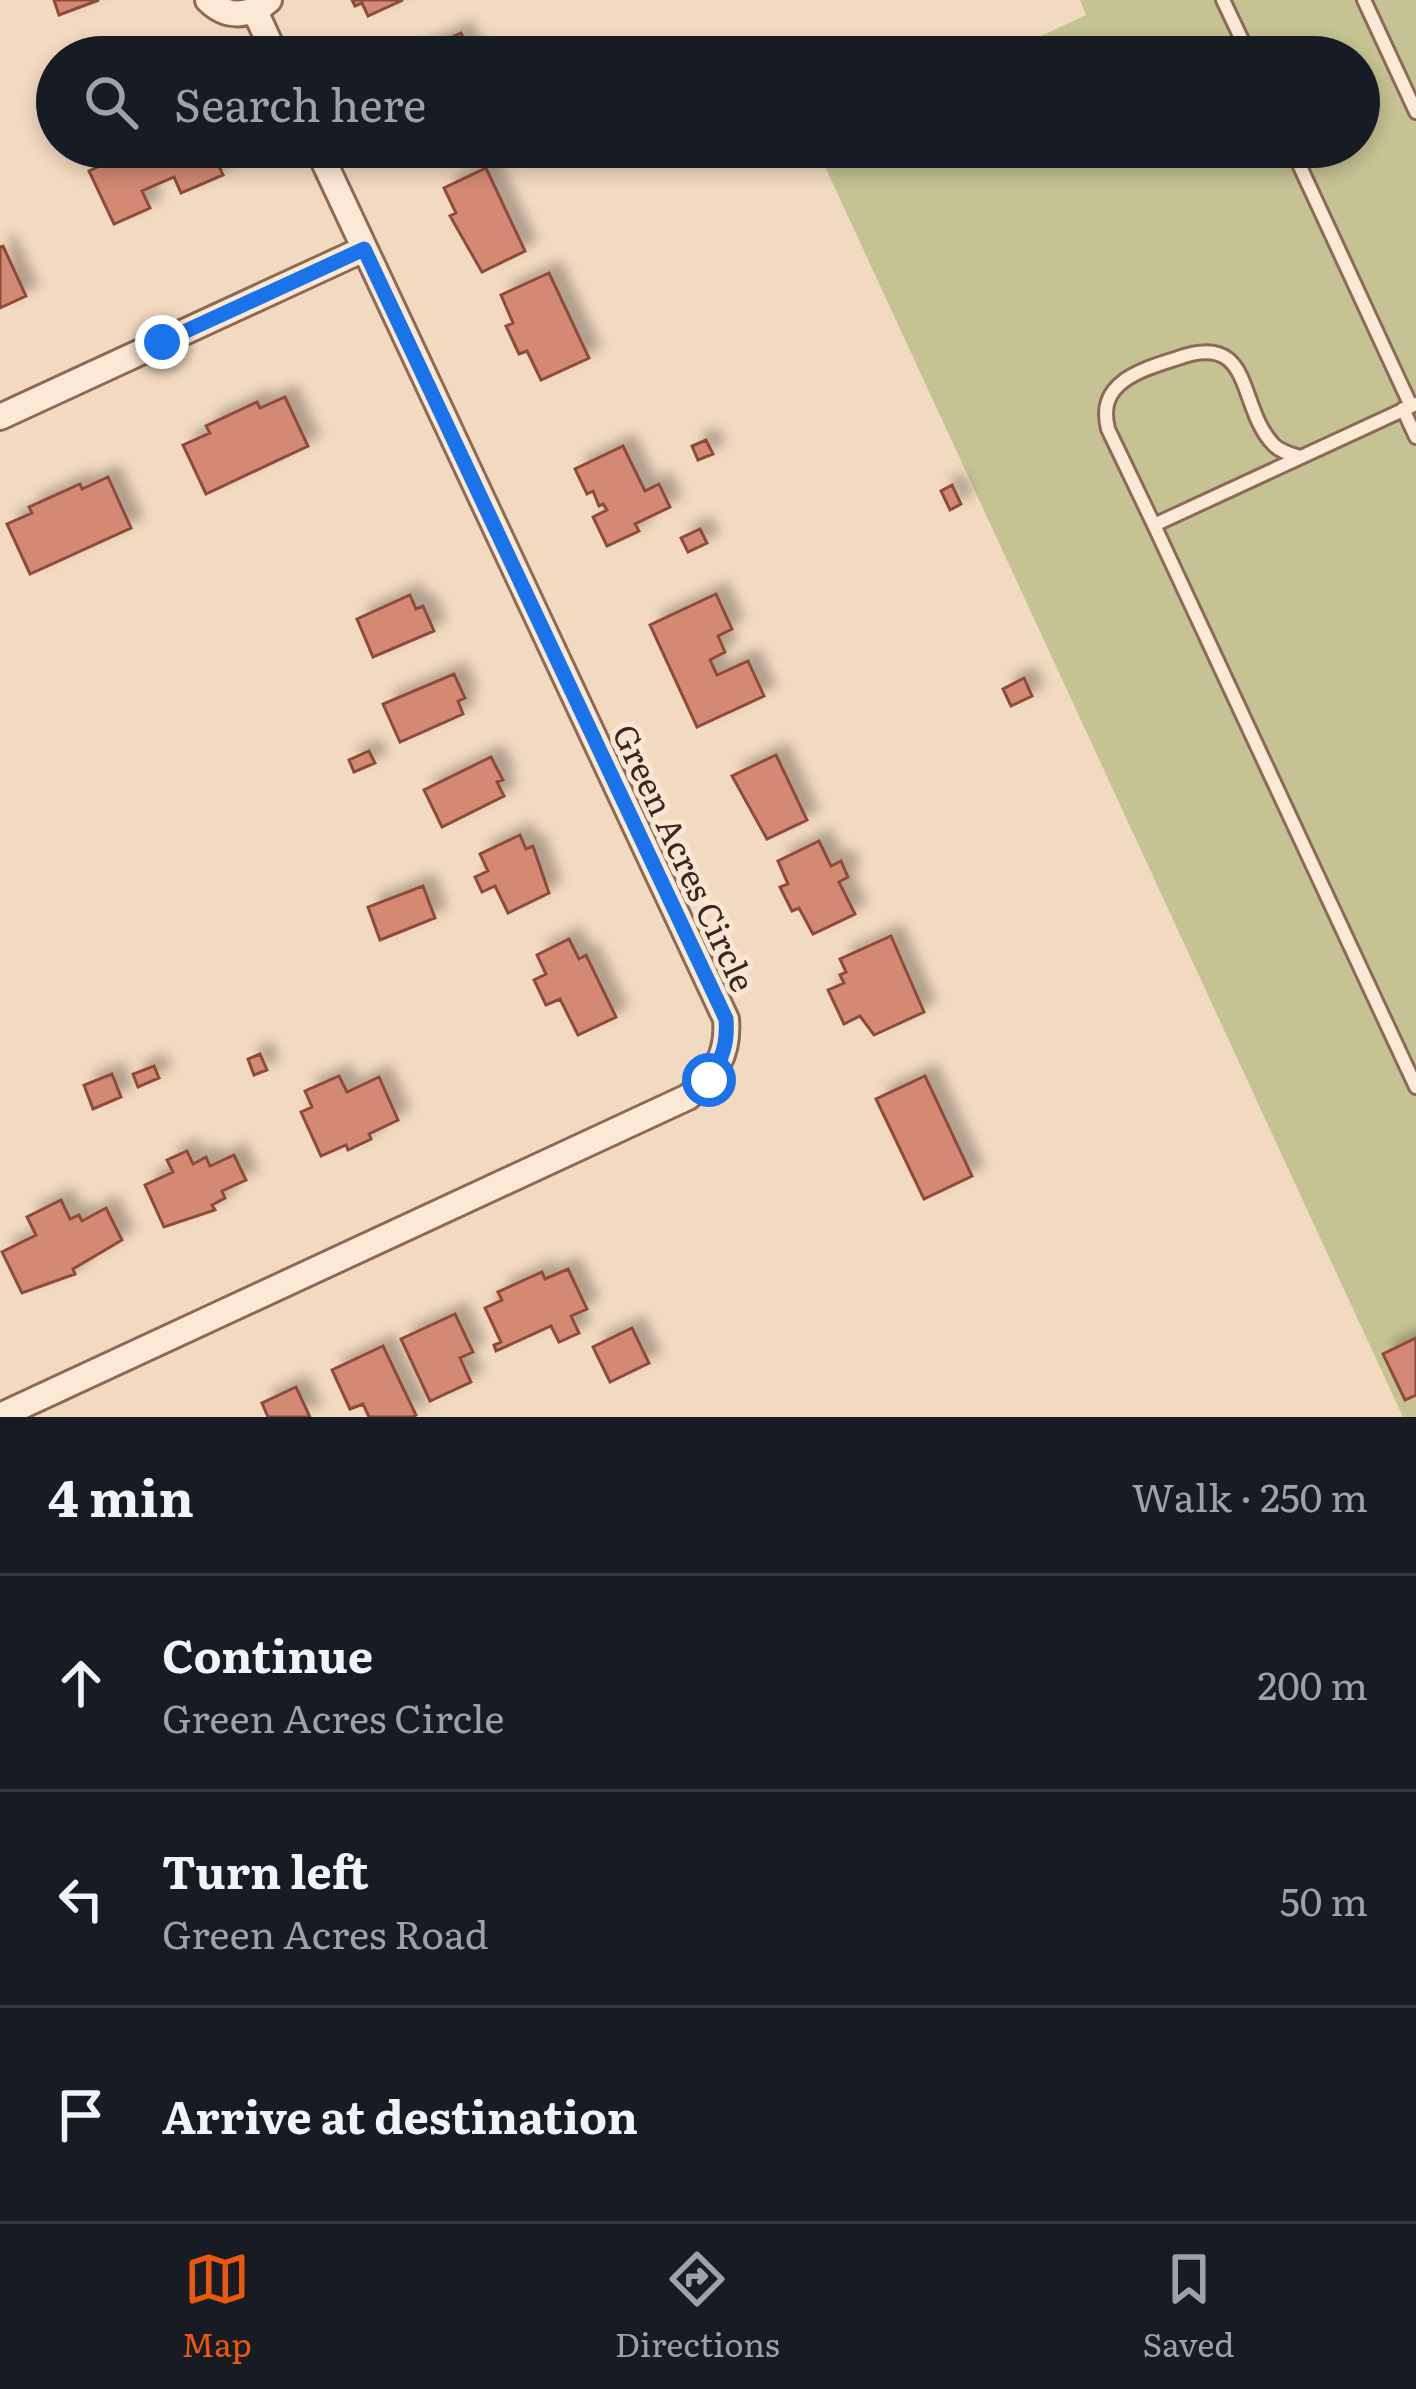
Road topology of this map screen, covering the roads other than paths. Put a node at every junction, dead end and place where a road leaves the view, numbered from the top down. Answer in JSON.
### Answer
{"nodes":[{"id":1,"x":208,"y":0,"type":"edge"},
{"id":2,"x":1223,"y":0,"type":"edge"},
{"id":3,"x":1364,"y":0,"type":"edge"},
{"id":4,"x":262,"y":5,"type":"edge"},
{"id":5,"x":270,"y":36,"type":"edge"},
{"id":6,"x":1240,"y":36,"type":"edge"},
{"id":7,"x":1416,"y":112,"type":"edge"},
{"id":8,"x":327,"y":168,"type":"edge"},
{"id":9,"x":1301,"y":168,"type":"edge"},
{"id":10,"x":364,"y":249,"type":"junction"},
{"id":11,"x":1410,"y":406,"type":"edge"},
{"id":12,"x":0,"y":417,"type":"edge"},
{"id":13,"x":1416,"y":437,"type":"edge"},
{"id":14,"x":1300,"y":458,"type":"junction"},
{"id":15,"x":1154,"y":525,"type":"junction"},
{"id":16,"x":1416,"y":1088,"type":"edge"},
{"id":17,"x":0,"y":1416,"type":"edge"}],
"edges":[{"from":1,"to":4,"type":"street"},
{"from":2,"to":6,"type":"lane"},
{"from":3,"to":7,"type":"lane"},
{"from":4,"to":5,"type":"street"},
{"from":8,"to":10,"type":"street","name":"Green Acres Circle"},
{"from":9,"to":11,"type":"lane"},
{"from":10,"to":12,"type":"street"},
{"from":10,"to":17,"type":"street","name":"Green Acres Circle"},
{"from":11,"to":13,"type":"lane"},
{"from":11,"to":14,"type":"lane"},
{"from":14,"to":15,"type":"lane"},
{"from":14,"to":15,"type":"lane"},
{"from":15,"to":16,"type":"lane"}]}
